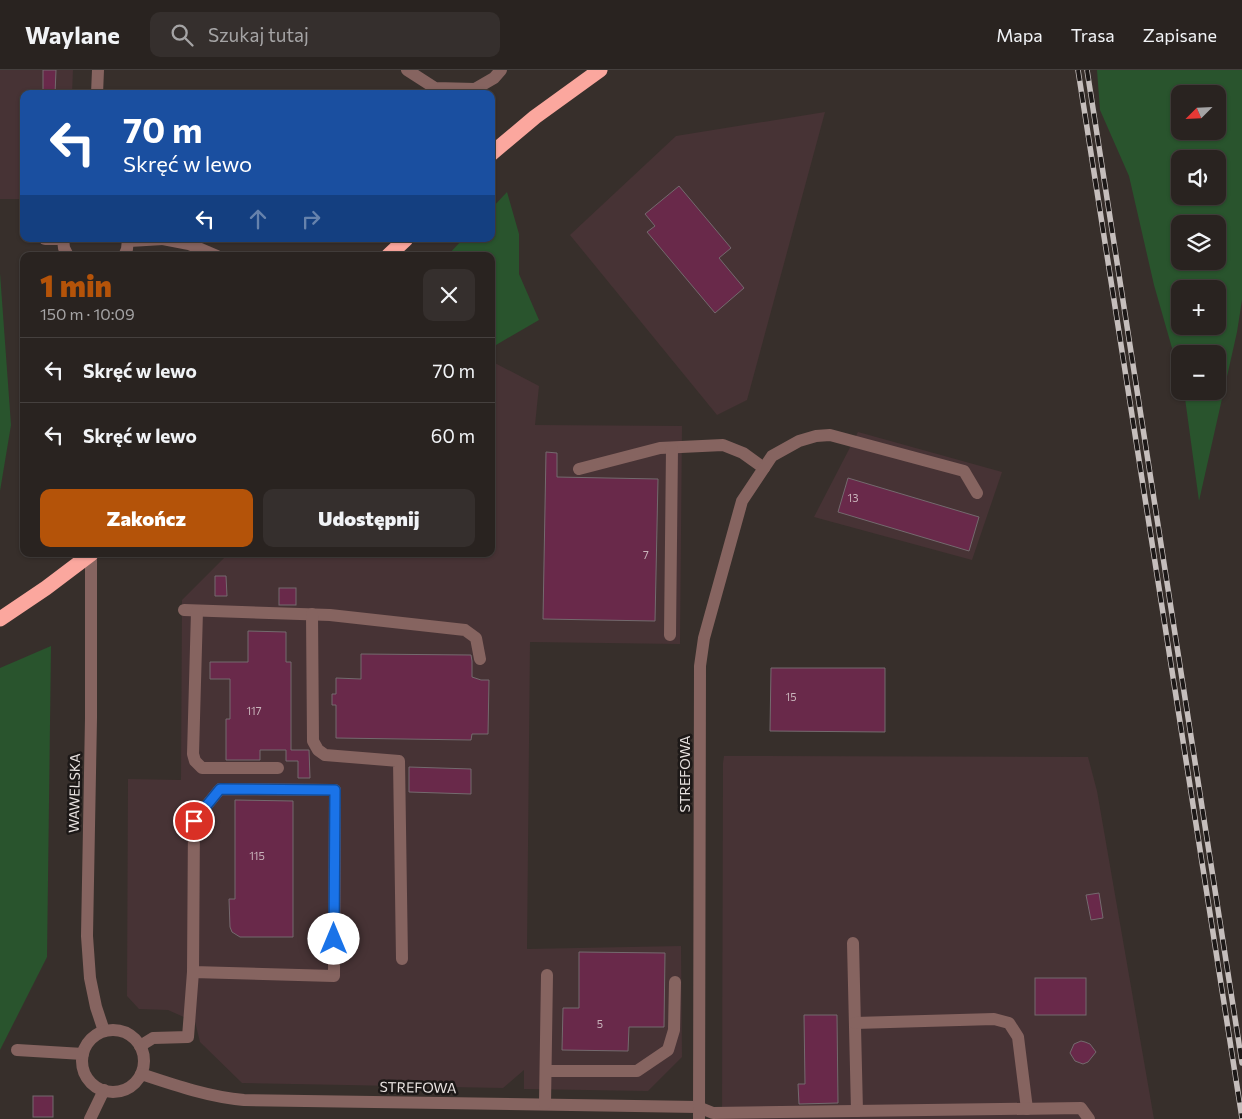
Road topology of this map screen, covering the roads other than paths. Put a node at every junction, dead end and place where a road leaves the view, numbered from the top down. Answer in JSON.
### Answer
{"nodes":[{"id":1,"x":98,"y":70,"type":"edge"},
{"id":2,"x":407,"y":70,"type":"edge"},
{"id":3,"x":501,"y":70,"type":"edge"},
{"id":4,"x":600,"y":70,"type":"edge"},
{"id":5,"x":97,"y":90,"type":"edge"},
{"id":6,"x":495,"y":151,"type":"edge"},
{"id":7,"x":179,"y":242,"type":"edge"},
{"id":8,"x":403,"y":242,"type":"edge"},
{"id":9,"x":208,"y":252,"type":"edge"},
{"id":10,"x":392,"y":252,"type":"edge"},
{"id":11,"x":672,"y":448,"type":"junction"},
{"id":12,"x":764,"y":468,"type":"junction"},
{"id":13,"x":579,"y":469,"type":"dead end"},
{"id":14,"x":977,"y":493,"type":"dead end"},
{"id":15,"x":87,"y":557,"type":"edge"},
{"id":16,"x":91,"y":557,"type":"edge"},
{"id":17,"x":184,"y":610,"type":"dead end"},
{"id":18,"x":197,"y":611,"type":"junction"},
{"id":19,"x":312,"y":614,"type":"junction"},
{"id":20,"x":0,"y":619,"type":"edge"},
{"id":21,"x":670,"y":635,"type":"dead end"},
{"id":22,"x":480,"y":659,"type":"dead end"},
{"id":23,"x":278,"y":768,"type":"dead end"},
{"id":24,"x":853,"y":943,"type":"dead end"},
{"id":25,"x":402,"y":959,"type":"dead end"},
{"id":26,"x":193,"y":972,"type":"junction"},
{"id":27,"x":548,"y":975,"type":"dead end"},
{"id":28,"x":675,"y":982,"type":"dead end"},
{"id":29,"x":855,"y":1023,"type":"junction"},
{"id":30,"x":104,"y":1031,"type":"junction"},
{"id":31,"x":140,"y":1046,"type":"junction"},
{"id":32,"x":17,"y":1050,"type":"dead end"},
{"id":33,"x":83,"y":1054,"type":"junction"},
{"id":34,"x":546,"y":1071,"type":"junction"},
{"id":35,"x":141,"y":1074,"type":"junction"},
{"id":36,"x":104,"y":1090,"type":"junction"},
{"id":37,"x":545,"y":1104,"type":"junction"},
{"id":38,"x":1027,"y":1109,"type":"junction"},
{"id":39,"x":857,"y":1111,"type":"junction"},
{"id":40,"x":698,"y":1113,"type":"edge"},
{"id":41,"x":888,"y":1115,"type":"edge"},
{"id":42,"x":90,"y":1119,"type":"edge"},
{"id":43,"x":1089,"y":1119,"type":"edge"}],
"edges":[{"from":1,"to":5,"type":"street"},
{"from":2,"to":3,"type":"street"},
{"from":4,"to":6,"type":"highway"},
{"from":7,"to":9,"type":"street"},
{"from":8,"to":10,"type":"highway"},
{"from":11,"to":12,"type":"street"},
{"from":11,"to":13,"type":"street"},
{"from":11,"to":21,"type":"street"},
{"from":12,"to":14,"type":"street","name":"STREFOWA"},
{"from":12,"to":40,"type":"street","name":"STREFOWA"},
{"from":15,"to":20,"type":"highway"},
{"from":16,"to":30,"type":"street","name":"WAWELSKA"},
{"from":17,"to":18,"type":"street"},
{"from":18,"to":19,"type":"street"},
{"from":18,"to":23,"type":"street"},
{"from":19,"to":22,"type":"street"},
{"from":19,"to":25,"type":"street"},
{"from":24,"to":29,"type":"street"},
{"from":26,"to":26,"type":"street"},
{"from":26,"to":31,"type":"street"},
{"from":27,"to":34,"type":"street"},
{"from":28,"to":34,"type":"street"},
{"from":29,"to":38,"type":"street"},
{"from":29,"to":39,"type":"street"},
{"from":30,"to":31,"type":"street"},
{"from":30,"to":33,"type":"street"},
{"from":31,"to":35,"type":"street"},
{"from":32,"to":33,"type":"street"},
{"from":33,"to":36,"type":"street"},
{"from":34,"to":37,"type":"street"},
{"from":35,"to":36,"type":"street"},
{"from":35,"to":37,"type":"street","name":"STREFOWA"},
{"from":36,"to":42,"type":"street"},
{"from":37,"to":40,"type":"street","name":"STREFOWA"},
{"from":38,"to":41,"type":"street"},
{"from":38,"to":43,"type":"street"},
{"from":39,"to":40,"type":"street"},
{"from":39,"to":41,"type":"street"}]}
